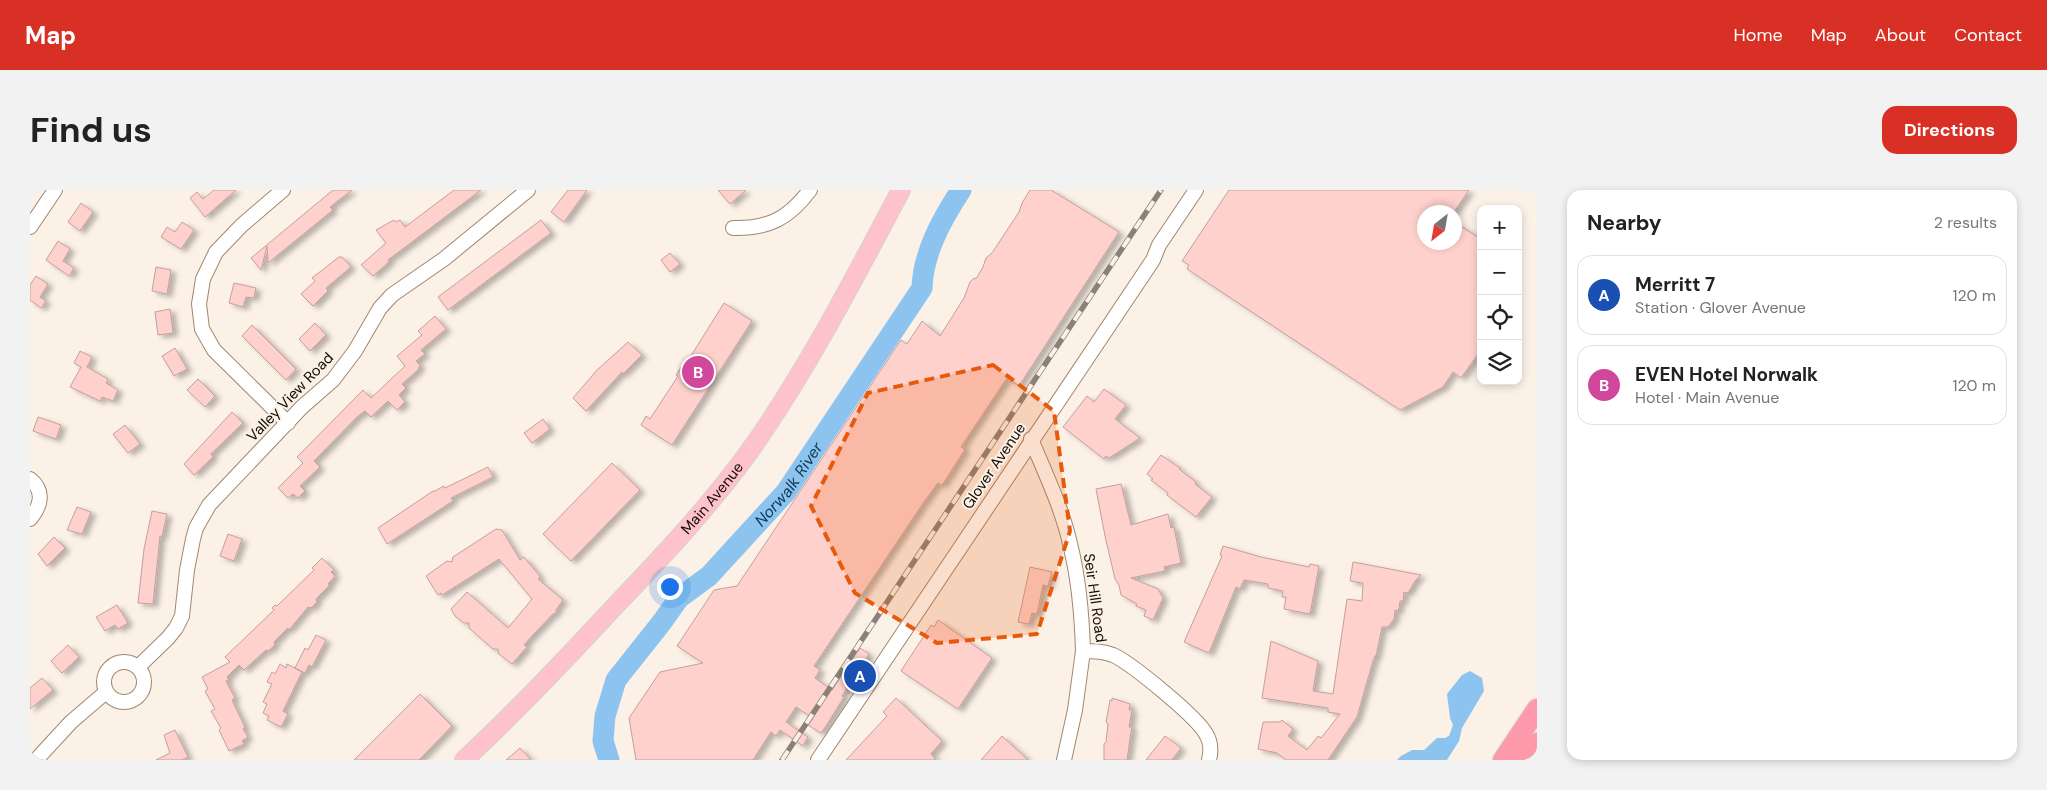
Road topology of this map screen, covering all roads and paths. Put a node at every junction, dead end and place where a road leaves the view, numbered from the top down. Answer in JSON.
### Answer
{"nodes":[{"id":1,"x":55,"y":190,"type":"edge"},
{"id":2,"x":283,"y":190,"type":"edge"},
{"id":3,"x":528,"y":190,"type":"edge"},
{"id":4,"x":810,"y":190,"type":"edge"},
{"id":5,"x":901,"y":190,"type":"edge"},
{"id":6,"x":1196,"y":190,"type":"edge"},
{"id":7,"x":30,"y":228,"type":"edge"},
{"id":8,"x":733,"y":228,"type":"dead end"},
{"id":9,"x":288,"y":423,"type":"junction"},
{"id":10,"x":1031,"y":439,"type":"junction"},
{"id":11,"x":30,"y":479,"type":"edge"},
{"id":12,"x":30,"y":519,"type":"edge"},
{"id":13,"x":1083,"y":651,"type":"junction"},
{"id":14,"x":140,"y":669,"type":"junction"},
{"id":15,"x":106,"y":692,"type":"junction"},
{"id":16,"x":1537,"y":708,"type":"edge"},
{"id":17,"x":1537,"y":743,"type":"edge"},
{"id":18,"x":36,"y":760,"type":"edge"},
{"id":19,"x":464,"y":760,"type":"edge"},
{"id":20,"x":818,"y":760,"type":"edge"},
{"id":21,"x":1064,"y":760,"type":"edge"},
{"id":22,"x":1210,"y":760,"type":"edge"},
{"id":23,"x":1503,"y":760,"type":"edge"},
{"id":24,"x":1526,"y":760,"type":"edge"}],
"edges":[{"from":1,"to":7,"type":"street"},
{"from":2,"to":9,"type":"street"},
{"from":3,"to":9,"type":"street","name":"Valley View Road"},
{"from":4,"to":8,"type":"street"},
{"from":5,"to":19,"type":"main road","name":"Main Avenue"},
{"from":6,"to":10,"type":"street","name":"Glover Avenue"},
{"from":9,"to":14,"type":"street","name":"Valley View Road"},
{"from":10,"to":13,"type":"street","name":"Seir Hill Road"},
{"from":10,"to":20,"type":"street","name":"Glover Avenue"},
{"from":11,"to":12,"type":"street"},
{"from":13,"to":21,"type":"street"},
{"from":13,"to":22,"type":"street","name":"Seir Hill Road"},
{"from":14,"to":15,"type":"street"},
{"from":14,"to":15,"type":"street"},
{"from":15,"to":18,"type":"street"},
{"from":16,"to":23,"type":"highway"},
{"from":17,"to":24,"type":"highway"}]}
